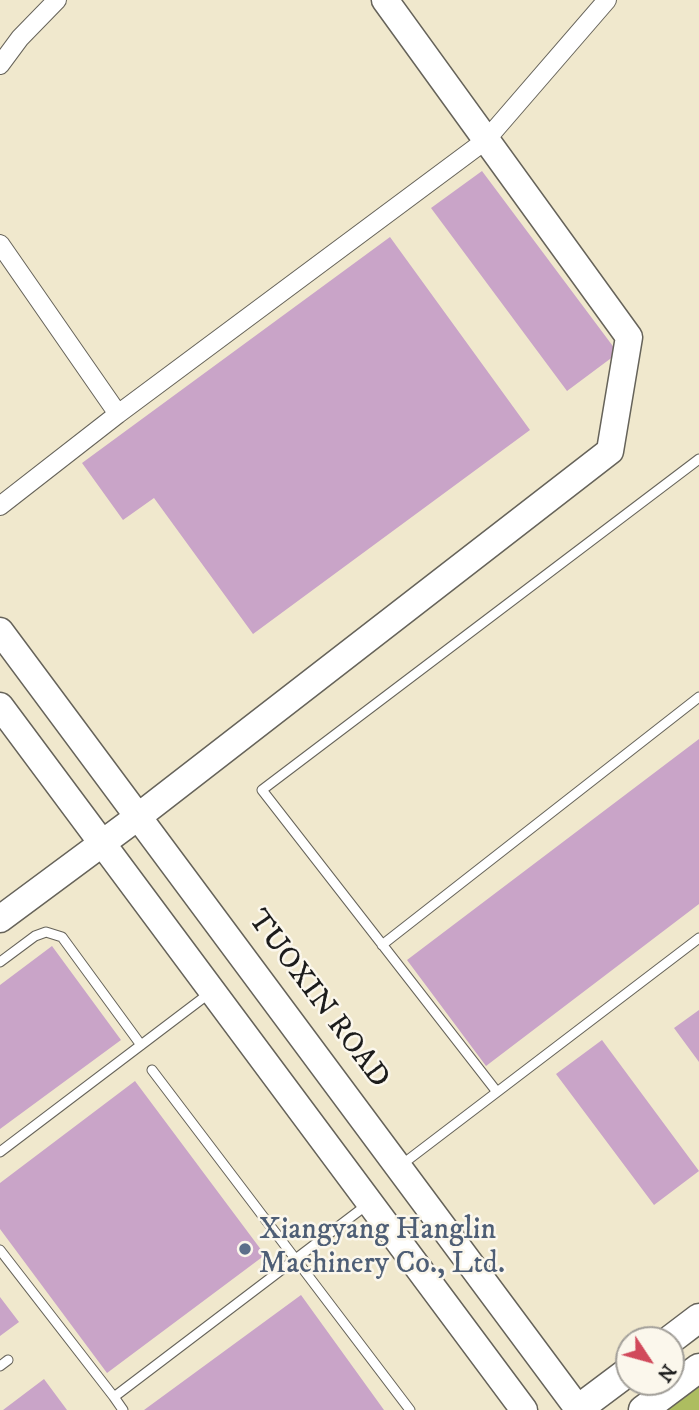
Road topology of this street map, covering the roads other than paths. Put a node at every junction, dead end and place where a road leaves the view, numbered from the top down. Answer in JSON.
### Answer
{"nodes":[{"id":1,"x":57,"y":0,"type":"edge"},
{"id":2,"x":385,"y":0,"type":"edge"},
{"id":3,"x":607,"y":0,"type":"edge"},
{"id":4,"x":0,"y":65,"type":"edge"},
{"id":5,"x":486,"y":140,"type":"junction"},
{"id":6,"x":0,"y":244,"type":"edge"},
{"id":7,"x":118,"y":414,"type":"junction"},
{"id":8,"x":699,"y":459,"type":"edge"},
{"id":9,"x":0,"y":506,"type":"edge"},
{"id":10,"x":0,"y":631,"type":"edge"},
{"id":11,"x":699,"y":698,"type":"edge"},
{"id":12,"x":0,"y":706,"type":"edge"},
{"id":13,"x":139,"y":816,"type":"junction"},
{"id":14,"x":102,"y":843,"type":"junction"},
{"id":15,"x":0,"y":919,"type":"edge"},
{"id":16,"x":699,"y":938,"type":"edge"},
{"id":17,"x":382,"y":945,"type":"junction"},
{"id":18,"x":0,"y":962,"type":"edge"},
{"id":19,"x":212,"y":991,"type":"junction"},
{"id":20,"x":141,"y":1045,"type":"junction"},
{"id":21,"x":152,"y":1070,"type":"dead end"},
{"id":22,"x":497,"y":1092,"type":"junction"},
{"id":23,"x":0,"y":1153,"type":"edge"},
{"id":24,"x":399,"y":1167,"type":"junction"},
{"id":25,"x":369,"y":1202,"type":"junction"},
{"id":26,"x":0,"y":1250,"type":"edge"},
{"id":27,"x":295,"y":1259,"type":"junction"},
{"id":28,"x":699,"y":1318,"type":"edge"},
{"id":29,"x":685,"y":1329,"type":"edge"},
{"id":30,"x":699,"y":1368,"type":"edge"},
{"id":31,"x":615,"y":1382,"type":"edge"},
{"id":32,"x":114,"y":1397,"type":"junction"},
{"id":33,"x":123,"y":1410,"type":"edge"},
{"id":34,"x":410,"y":1410,"type":"edge"},
{"id":35,"x":524,"y":1410,"type":"edge"},
{"id":36,"x":578,"y":1410,"type":"edge"},
{"id":37,"x":643,"y":1410,"type":"edge"}],
"edges":[{"from":1,"to":4,"type":"street"},
{"from":2,"to":5,"type":"street"},
{"from":3,"to":5,"type":"street"},
{"from":5,"to":7,"type":"street"},
{"from":5,"to":13,"type":"street"},
{"from":6,"to":7,"type":"street"},
{"from":7,"to":9,"type":"street"},
{"from":8,"to":17,"type":"lane"},
{"from":10,"to":13,"type":"street","name":"TUOXIN ROAD"},
{"from":11,"to":17,"type":"lane"},
{"from":12,"to":14,"type":"street"},
{"from":13,"to":14,"type":"street"},
{"from":13,"to":24,"type":"street","name":"TUOXIN ROAD"},
{"from":14,"to":15,"type":"street"},
{"from":14,"to":19,"type":"street"},
{"from":16,"to":22,"type":"lane"},
{"from":17,"to":22,"type":"lane"},
{"from":18,"to":20,"type":"lane"},
{"from":19,"to":20,"type":"lane"},
{"from":19,"to":25,"type":"street"},
{"from":20,"to":23,"type":"lane"},
{"from":21,"to":27,"type":"lane"},
{"from":22,"to":24,"type":"lane"},
{"from":24,"to":36,"type":"street","name":"TUOXIN ROAD"},
{"from":25,"to":27,"type":"lane"},
{"from":25,"to":35,"type":"street"},
{"from":26,"to":32,"type":"lane"},
{"from":27,"to":32,"type":"lane"},
{"from":27,"to":34,"type":"lane"},
{"from":28,"to":29,"type":"main road"},
{"from":30,"to":37,"type":"main road"},
{"from":31,"to":36,"type":"main road"},
{"from":32,"to":33,"type":"lane"}]}
